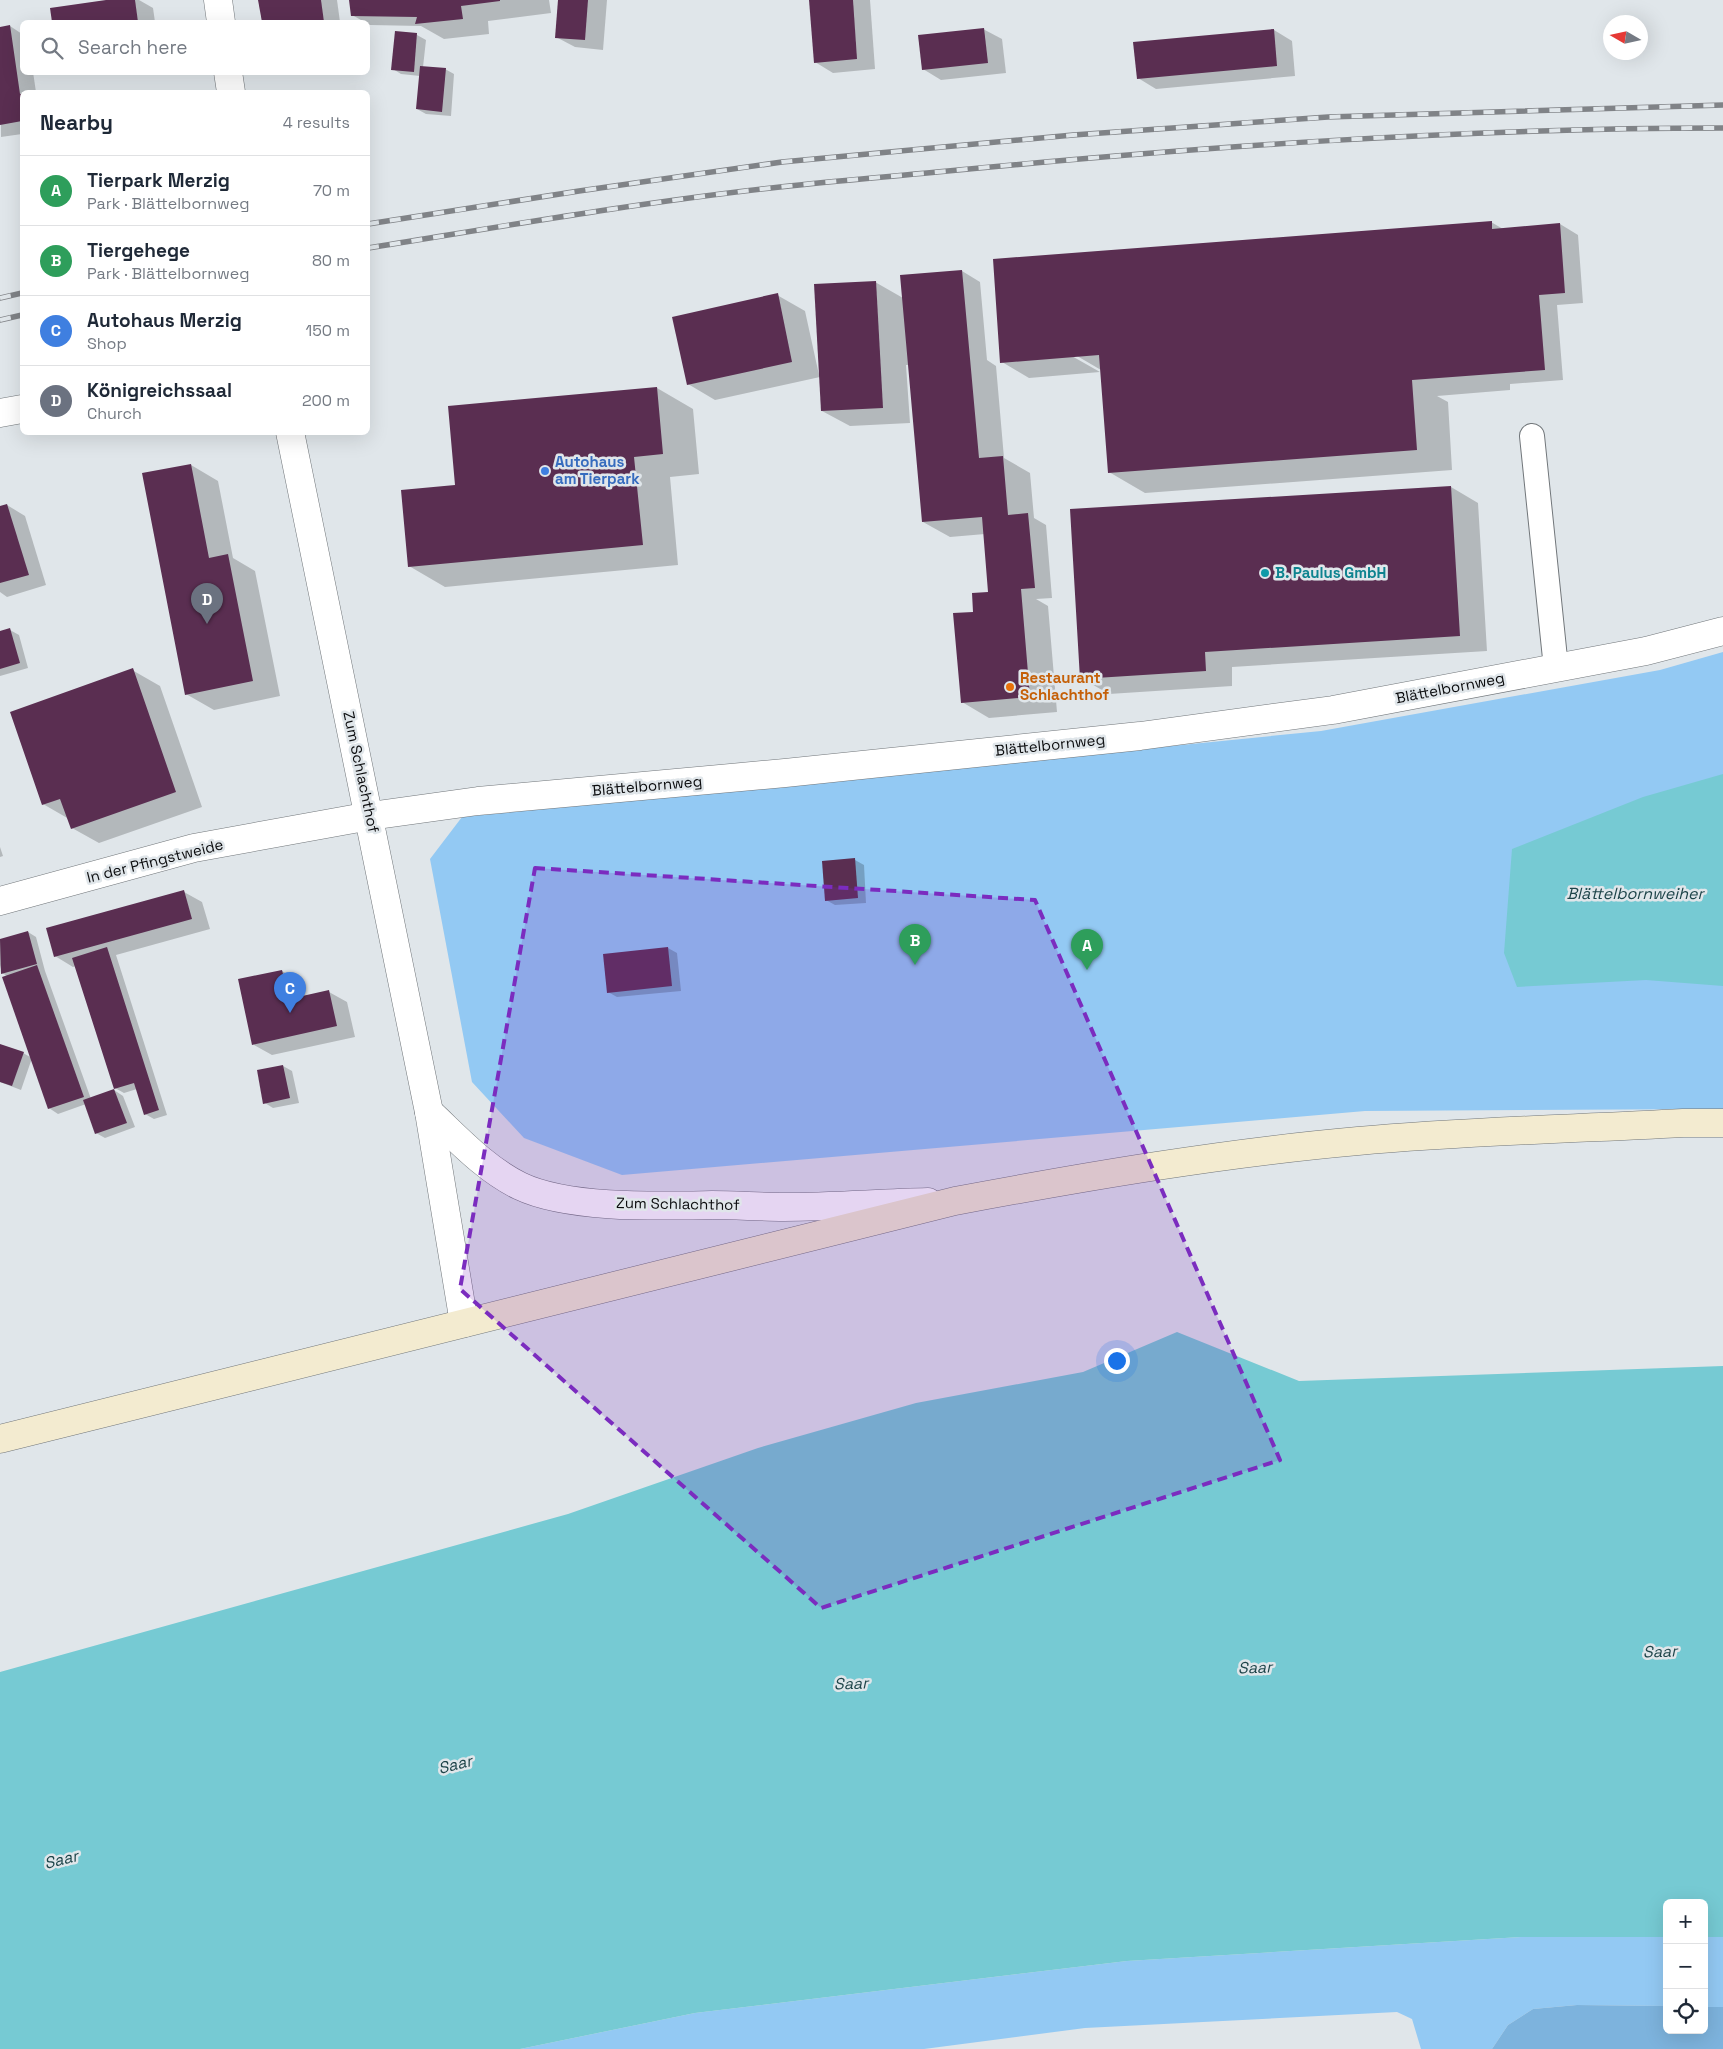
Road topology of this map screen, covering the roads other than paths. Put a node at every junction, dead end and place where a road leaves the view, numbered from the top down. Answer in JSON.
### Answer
{"nodes":[{"id":1,"x":218,"y":0,"type":"edge"},
{"id":2,"x":221,"y":20,"type":"edge"},
{"id":3,"x":228,"y":75,"type":"edge"},
{"id":4,"x":231,"y":90,"type":"edge"},
{"id":5,"x":20,"y":409,"type":"edge"},
{"id":6,"x":0,"y":413,"type":"edge"},
{"id":7,"x":291,"y":435,"type":"edge"},
{"id":8,"x":1532,"y":436,"type":"dead end"},
{"id":9,"x":1723,"y":631,"type":"edge"},
{"id":10,"x":1556,"y":668,"type":"junction"},
{"id":11,"x":370,"y":816,"type":"junction"},
{"id":12,"x":0,"y":901,"type":"edge"},
{"id":13,"x":429,"y":1112,"type":"junction"},
{"id":14,"x":1723,"y":1123,"type":"edge"},
{"id":15,"x":955,"y":1200,"type":"junction"},
{"id":16,"x":464,"y":1323,"type":"junction"},
{"id":17,"x":0,"y":1439,"type":"edge"}],
"edges":[{"from":1,"to":2,"type":"street"},
{"from":3,"to":4,"type":"street"},
{"from":5,"to":6,"type":"street"},
{"from":7,"to":11,"type":"street","name":"Zum Schlachthof"},
{"from":8,"to":10,"type":"lane"},
{"from":9,"to":10,"type":"street","name":"Blättelbornweg"},
{"from":10,"to":11,"type":"street","name":"Blättelbornweg"},
{"from":11,"to":12,"type":"street","name":"In der Pfingstweide"},
{"from":11,"to":13,"type":"street","name":"Zum Schlachthof"},
{"from":13,"to":15,"type":"street","name":"Zum Schlachthof"},
{"from":13,"to":16,"type":"street","name":"Zum Schlachthof"},
{"from":14,"to":15,"type":"main road"},
{"from":15,"to":16,"type":"main road"},
{"from":16,"to":17,"type":"main road"}]}
